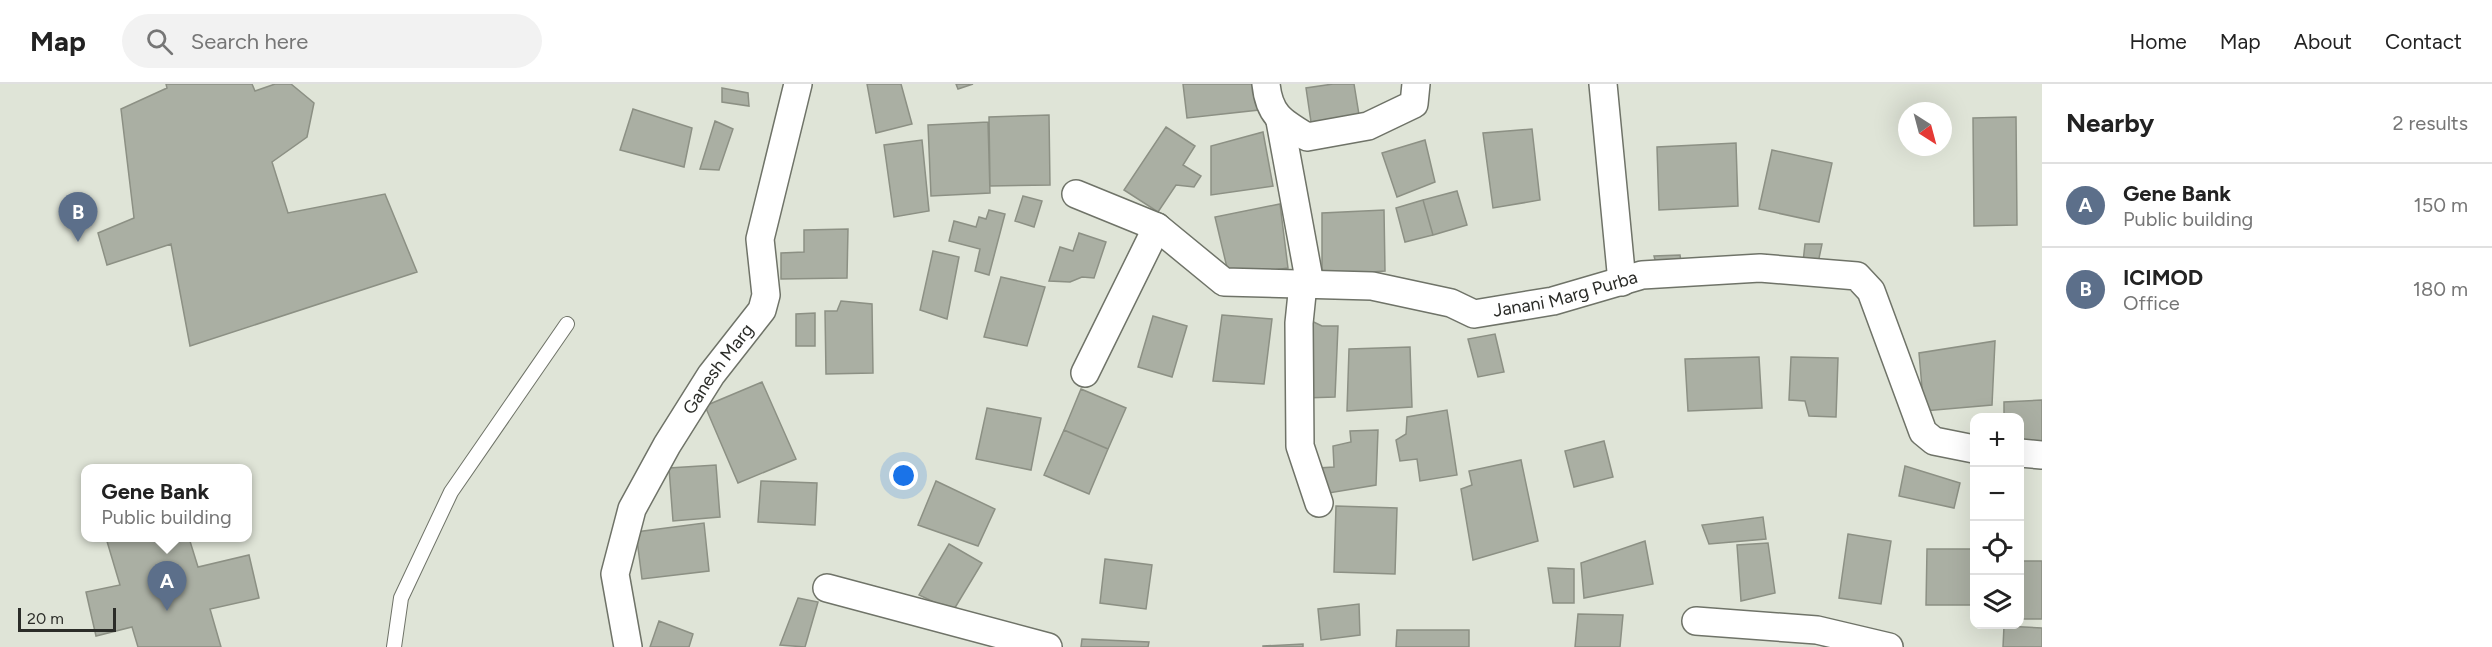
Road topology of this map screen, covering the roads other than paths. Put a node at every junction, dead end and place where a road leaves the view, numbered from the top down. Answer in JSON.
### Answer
{"nodes":[{"id":1,"x":798,"y":84,"type":"edge"},
{"id":2,"x":1266,"y":84,"type":"edge"},
{"id":3,"x":1416,"y":84,"type":"edge"},
{"id":4,"x":1603,"y":84,"type":"edge"},
{"id":5,"x":1280,"y":121,"type":"junction"},
{"id":6,"x":1076,"y":194,"type":"dead end"},
{"id":7,"x":1157,"y":227,"type":"junction"},
{"id":8,"x":1622,"y":282,"type":"junction"},
{"id":9,"x":1307,"y":284,"type":"junction"},
{"id":10,"x":567,"y":324,"type":"dead end"},
{"id":11,"x":1085,"y":373,"type":"dead end"},
{"id":12,"x":1970,"y":448,"type":"edge"},
{"id":13,"x":2024,"y":453,"type":"edge"},
{"id":14,"x":2042,"y":455,"type":"edge"},
{"id":15,"x":1319,"y":503,"type":"dead end"},
{"id":16,"x":827,"y":588,"type":"dead end"},
{"id":17,"x":1696,"y":621,"type":"dead end"},
{"id":18,"x":394,"y":647,"type":"edge"},
{"id":19,"x":628,"y":647,"type":"edge"},
{"id":20,"x":1048,"y":647,"type":"edge"},
{"id":21,"x":1889,"y":647,"type":"edge"}],
"edges":[{"from":1,"to":19,"type":"street","name":"Ganesh Marg"},
{"from":2,"to":5,"type":"street"},
{"from":3,"to":5,"type":"street"},
{"from":4,"to":8,"type":"street"},
{"from":5,"to":9,"type":"street"},
{"from":6,"to":7,"type":"street","name":"Janani Marg Purba"},
{"from":7,"to":9,"type":"street","name":"Janani Marg Purba"},
{"from":7,"to":11,"type":"street"},
{"from":8,"to":9,"type":"street","name":"Janani Marg Purba"},
{"from":8,"to":12,"type":"street","name":"Janani Marg Purba"},
{"from":9,"to":15,"type":"street"},
{"from":10,"to":18,"type":"lane"},
{"from":13,"to":14,"type":"street"},
{"from":16,"to":20,"type":"street"},
{"from":17,"to":21,"type":"street"}]}
